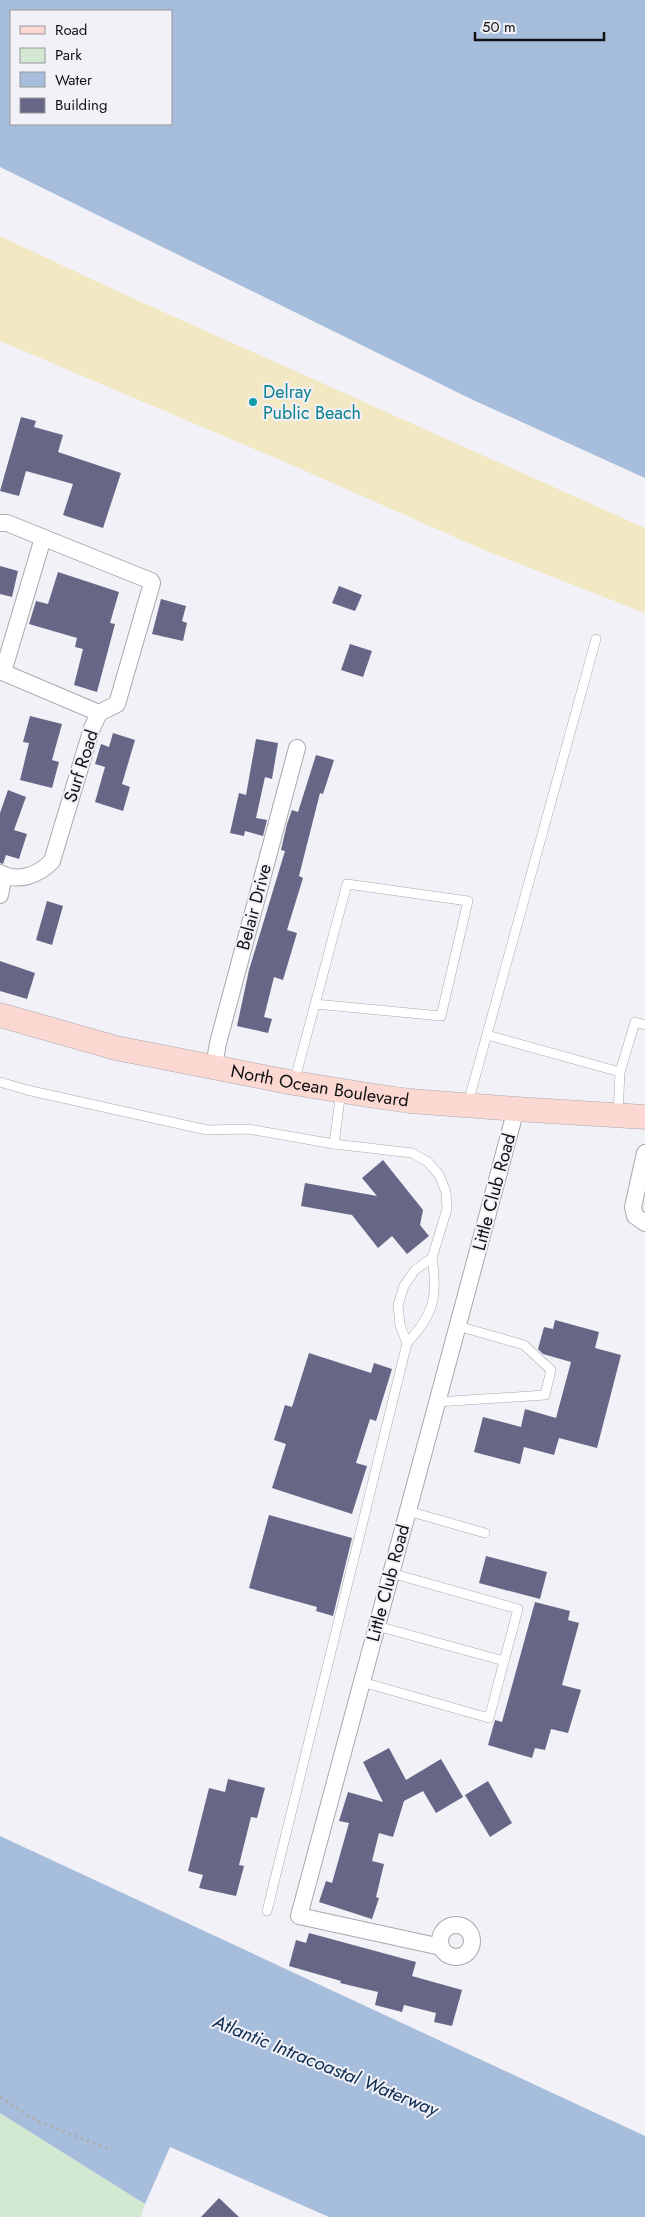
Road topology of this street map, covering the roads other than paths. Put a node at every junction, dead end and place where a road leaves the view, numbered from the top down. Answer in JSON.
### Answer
{"nodes":[{"id":1,"x":0,"y":523,"type":"edge"},
{"id":2,"x":43,"y":538,"type":"junction"},
{"id":3,"x":596,"y":639,"type":"dead end"},
{"id":4,"x":2,"y":672,"type":"edge"},
{"id":5,"x":99,"y":713,"type":"junction"},
{"id":6,"x":297,"y":748,"type":"dead end"},
{"id":7,"x":2,"y":874,"type":"edge"},
{"id":8,"x":0,"y":894,"type":"edge"},
{"id":9,"x":315,"y":1004,"type":"junction"},
{"id":10,"x":0,"y":1015,"type":"edge"},
{"id":11,"x":645,"y":1025,"type":"edge"},
{"id":12,"x":487,"y":1035,"type":"junction"},
{"id":13,"x":214,"y":1066,"type":"junction"},
{"id":14,"x":620,"y":1072,"type":"junction"},
{"id":15,"x":0,"y":1082,"type":"edge"},
{"id":16,"x":294,"y":1083,"type":"junction"},
{"id":17,"x":342,"y":1091,"type":"junction"},
{"id":18,"x":467,"y":1105,"type":"junction"},
{"id":19,"x":516,"y":1109,"type":"junction"},
{"id":20,"x":618,"y":1115,"type":"junction"},
{"id":21,"x":645,"y":1117,"type":"edge"},
{"id":22,"x":334,"y":1144,"type":"junction"},
{"id":23,"x":645,"y":1153,"type":"edge"},
{"id":24,"x":645,"y":1223,"type":"edge"},
{"id":25,"x":432,"y":1258,"type":"junction"},
{"id":26,"x":458,"y":1326,"type":"junction"},
{"id":27,"x":407,"y":1343,"type":"junction"},
{"id":28,"x":437,"y":1402,"type":"junction"},
{"id":29,"x":408,"y":1511,"type":"junction"},
{"id":30,"x":485,"y":1533,"type":"dead end"},
{"id":31,"x":391,"y":1573,"type":"junction"},
{"id":32,"x":377,"y":1626,"type":"junction"},
{"id":33,"x":504,"y":1661,"type":"junction"},
{"id":34,"x":362,"y":1682,"type":"junction"},
{"id":35,"x":267,"y":1911,"type":"dead end"},
{"id":36,"x":441,"y":1947,"type":"dead end"}],
"edges":[{"from":1,"to":2,"type":"street"},
{"from":2,"to":4,"type":"street"},
{"from":2,"to":5,"type":"street","name":"Surf Road"},
{"from":3,"to":12,"type":"lane"},
{"from":4,"to":5,"type":"street"},
{"from":5,"to":7,"type":"street","name":"Surf Road"},
{"from":6,"to":13,"type":"street","name":"Belair Drive"},
{"from":7,"to":8,"type":"street","name":"Surf Road"},
{"from":9,"to":9,"type":"lane"},
{"from":9,"to":16,"type":"lane"},
{"from":10,"to":13,"type":"main road","name":"North Ocean Boulevard"},
{"from":11,"to":14,"type":"lane"},
{"from":12,"to":14,"type":"lane"},
{"from":12,"to":18,"type":"lane"},
{"from":13,"to":16,"type":"main road","name":"North Ocean Boulevard"},
{"from":14,"to":20,"type":"lane"},
{"from":15,"to":22,"type":"lane"},
{"from":16,"to":17,"type":"main road","name":"North Ocean Boulevard"},
{"from":17,"to":18,"type":"main road","name":"North Ocean Boulevard"},
{"from":17,"to":22,"type":"lane"},
{"from":18,"to":19,"type":"main road","name":"North Ocean Boulevard"},
{"from":19,"to":20,"type":"main road","name":"North Ocean Boulevard"},
{"from":19,"to":26,"type":"street","name":"Little Club Road"},
{"from":20,"to":21,"type":"main road","name":"North Ocean Boulevard"},
{"from":22,"to":25,"type":"lane"},
{"from":23,"to":24,"type":"street"},
{"from":25,"to":27,"type":"lane"},
{"from":25,"to":27,"type":"lane"},
{"from":26,"to":28,"type":"street","name":"Little Club Road"},
{"from":26,"to":28,"type":"lane"},
{"from":27,"to":35,"type":"lane"},
{"from":28,"to":29,"type":"street","name":"Little Club Road"},
{"from":29,"to":30,"type":"lane"},
{"from":29,"to":31,"type":"street","name":"Little Club Road"},
{"from":31,"to":32,"type":"street","name":"Little Club Road"},
{"from":31,"to":33,"type":"lane"},
{"from":32,"to":33,"type":"lane"},
{"from":32,"to":34,"type":"street","name":"Little Club Road"},
{"from":33,"to":34,"type":"lane"},
{"from":34,"to":36,"type":"street","name":"Little Club Road"}]}
